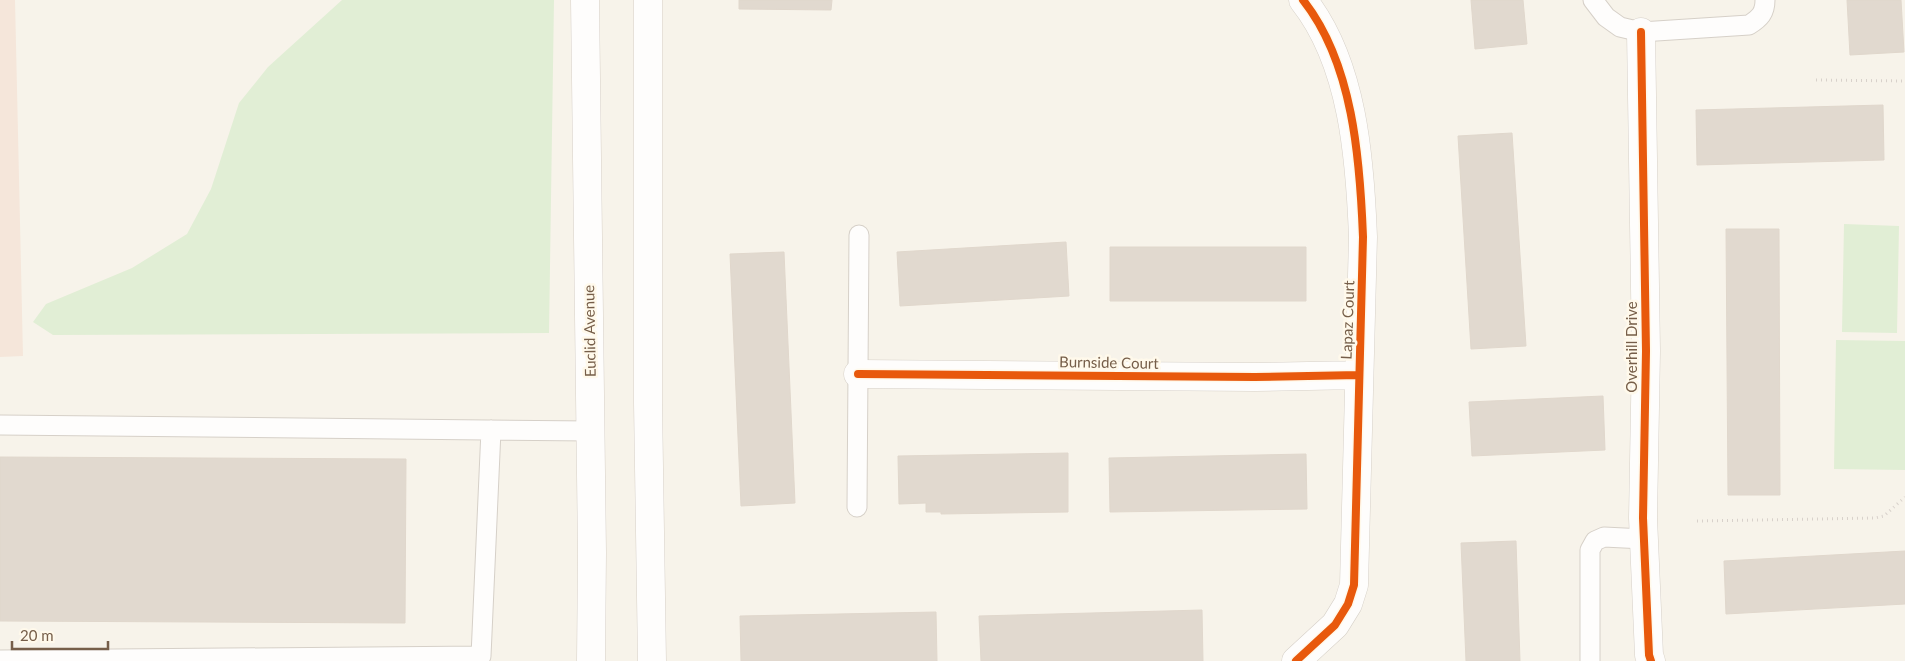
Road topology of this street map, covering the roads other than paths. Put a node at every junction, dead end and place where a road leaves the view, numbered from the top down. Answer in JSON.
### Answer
{"nodes":[{"id":1,"x":585,"y":0,"type":"edge"},
{"id":2,"x":648,"y":0,"type":"edge"},
{"id":3,"x":1303,"y":0,"type":"edge"},
{"id":4,"x":1593,"y":0,"type":"edge"},
{"id":5,"x":1765,"y":0,"type":"edge"},
{"id":6,"x":1641,"y":32,"type":"junction"},
{"id":7,"x":859,"y":235,"type":"dead end"},
{"id":8,"x":858,"y":374,"type":"junction"},
{"id":9,"x":1359,"y":374,"type":"junction"},
{"id":10,"x":0,"y":425,"type":"edge"},
{"id":11,"x":491,"y":430,"type":"junction"},
{"id":12,"x":591,"y":430,"type":"junction"},
{"id":13,"x":857,"y":507,"type":"dead end"},
{"id":14,"x":1644,"y":539,"type":"junction"},
{"id":15,"x":0,"y":660,"type":"edge"},
{"id":16,"x":591,"y":661,"type":"edge"},
{"id":17,"x":652,"y":661,"type":"edge"},
{"id":18,"x":1296,"y":661,"type":"edge"},
{"id":19,"x":1590,"y":661,"type":"edge"},
{"id":20,"x":1651,"y":661,"type":"edge"}],
"edges":[{"from":1,"to":12,"type":"street","name":"Euclid Avenue"},
{"from":2,"to":17,"type":"street"},
{"from":3,"to":9,"type":"street","name":"Lapaz Court"},
{"from":4,"to":6,"type":"lane"},
{"from":5,"to":6,"type":"lane"},
{"from":6,"to":14,"type":"street","name":"Overhill Drive"},
{"from":7,"to":8,"type":"lane"},
{"from":8,"to":9,"type":"street","name":"Burnside Court"},
{"from":8,"to":13,"type":"lane"},
{"from":9,"to":18,"type":"street","name":"Lapaz Court"},
{"from":10,"to":11,"type":"lane"},
{"from":11,"to":12,"type":"lane"},
{"from":11,"to":15,"type":"lane"},
{"from":12,"to":16,"type":"street","name":"Euclid Avenue"},
{"from":14,"to":19,"type":"lane"},
{"from":14,"to":20,"type":"street","name":"Overhill Drive"}]}
